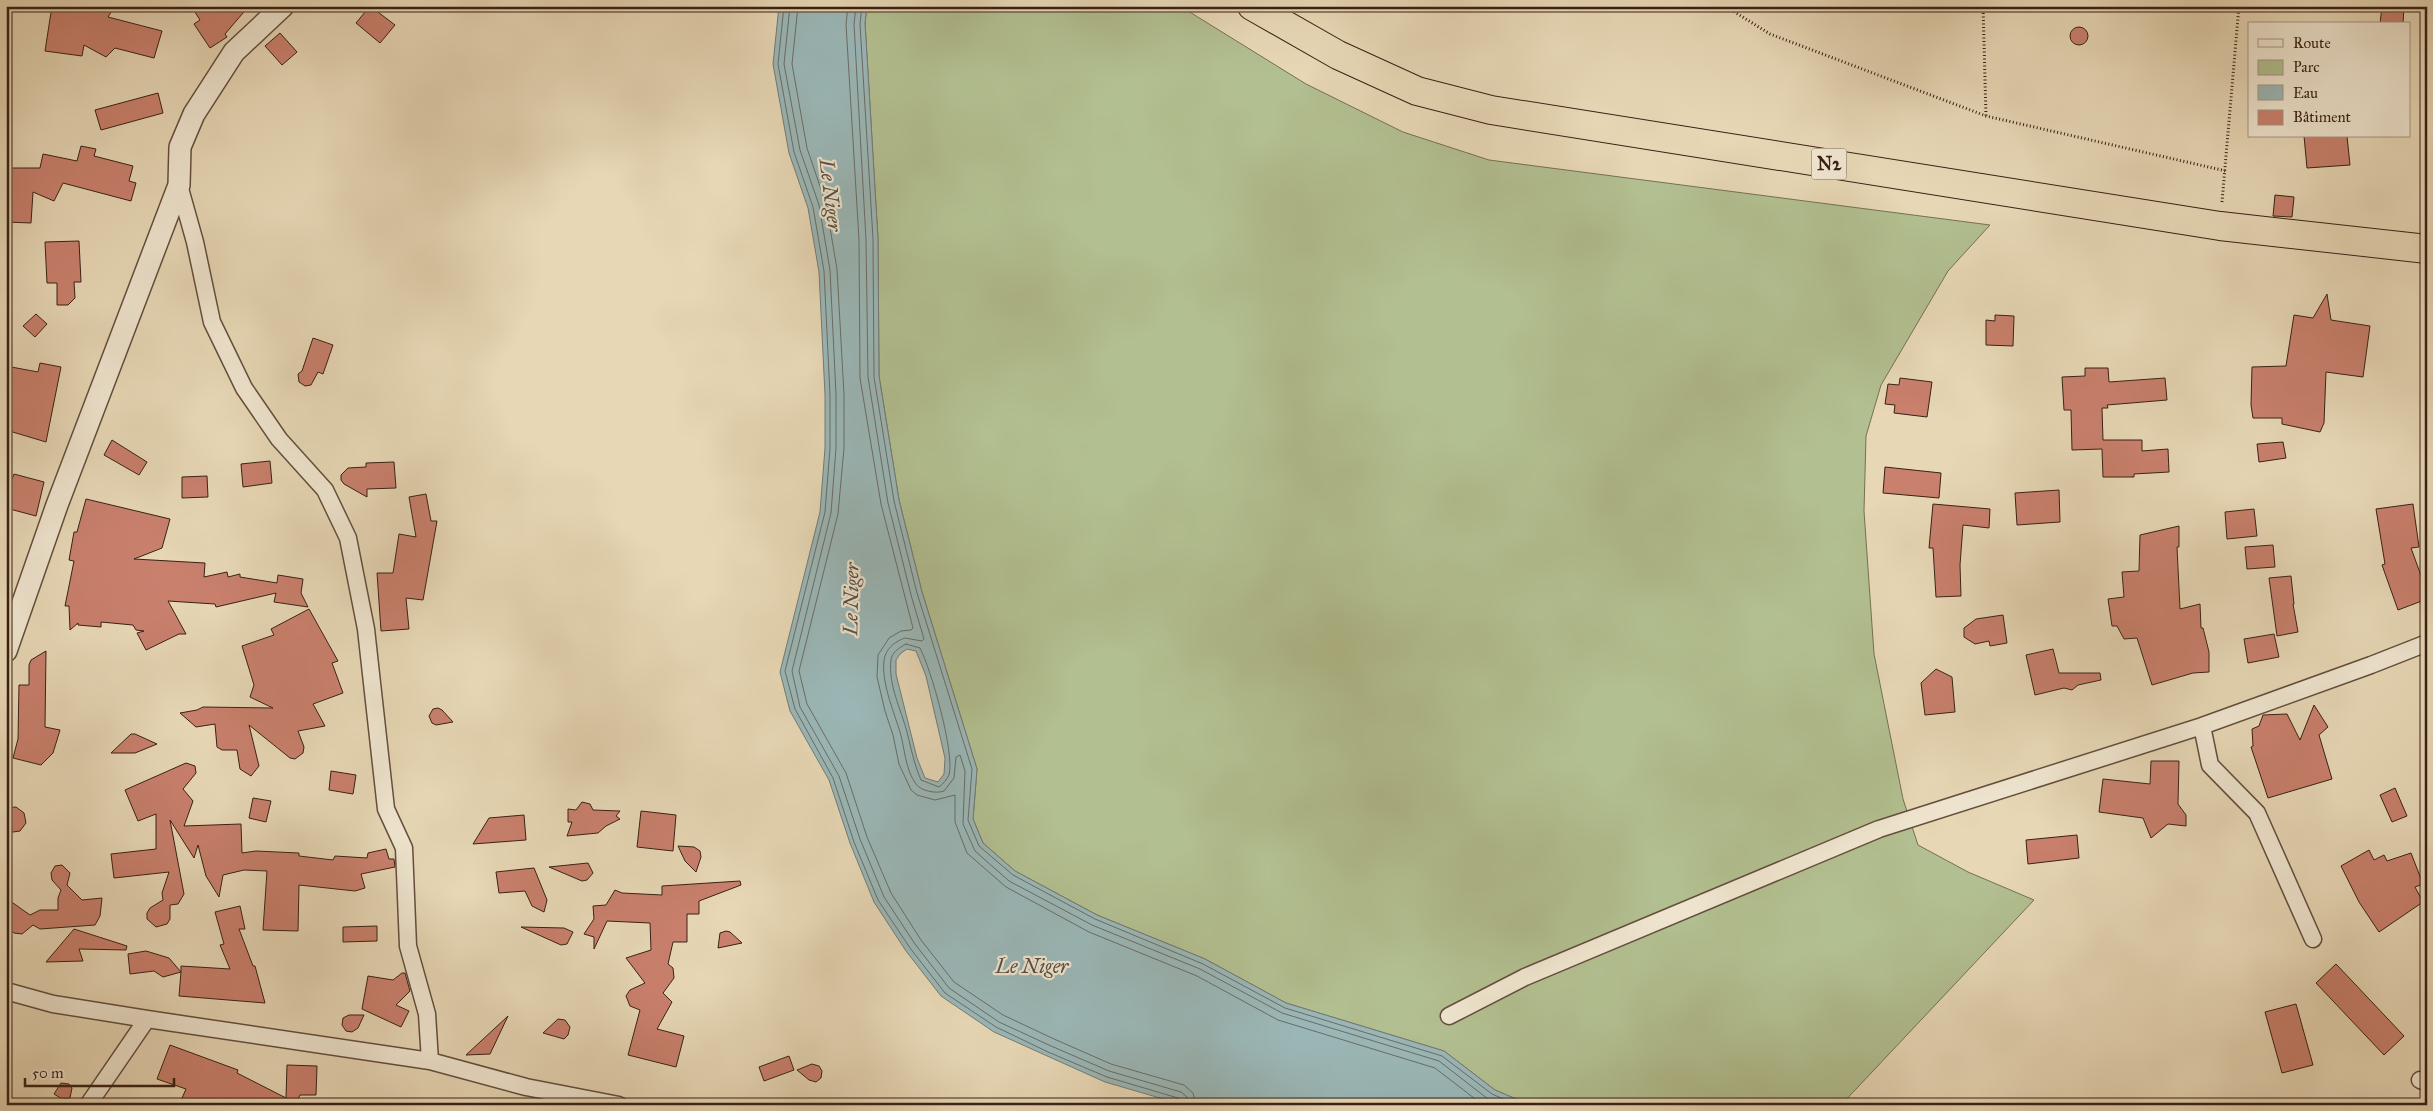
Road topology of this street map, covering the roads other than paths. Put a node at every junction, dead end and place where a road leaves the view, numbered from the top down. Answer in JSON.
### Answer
{"nodes":[{"id":1,"x":284,"y":6,"type":"edge"},
{"id":2,"x":1252,"y":6,"type":"edge"},
{"id":3,"x":179,"y":185,"type":"junction"},
{"id":4,"x":2427,"y":249,"type":"edge"},
{"id":5,"x":2427,"y":643,"type":"edge"},
{"id":6,"x":6,"y":651,"type":"edge"},
{"id":7,"x":2202,"y":726,"type":"junction"},
{"id":8,"x":2313,"y":939,"type":"dead end"},
{"id":9,"x":6,"y":991,"type":"edge"},
{"id":10,"x":1449,"y":1016,"type":"dead end"},
{"id":11,"x":147,"y":1019,"type":"junction"},
{"id":12,"x":430,"y":1061,"type":"junction"},
{"id":13,"x":88,"y":1105,"type":"edge"},
{"id":14,"x":619,"y":1105,"type":"edge"}],
"edges":[{"from":1,"to":3,"type":"street"},
{"from":2,"to":4,"type":"highway","number":"N2"},
{"from":3,"to":6,"type":"street"},
{"from":3,"to":12,"type":"street"},
{"from":5,"to":7,"type":"street"},
{"from":7,"to":8,"type":"street"},
{"from":7,"to":10,"type":"street"},
{"from":9,"to":11,"type":"street"},
{"from":11,"to":12,"type":"street"},
{"from":11,"to":13,"type":"street"},
{"from":12,"to":14,"type":"street"}]}
